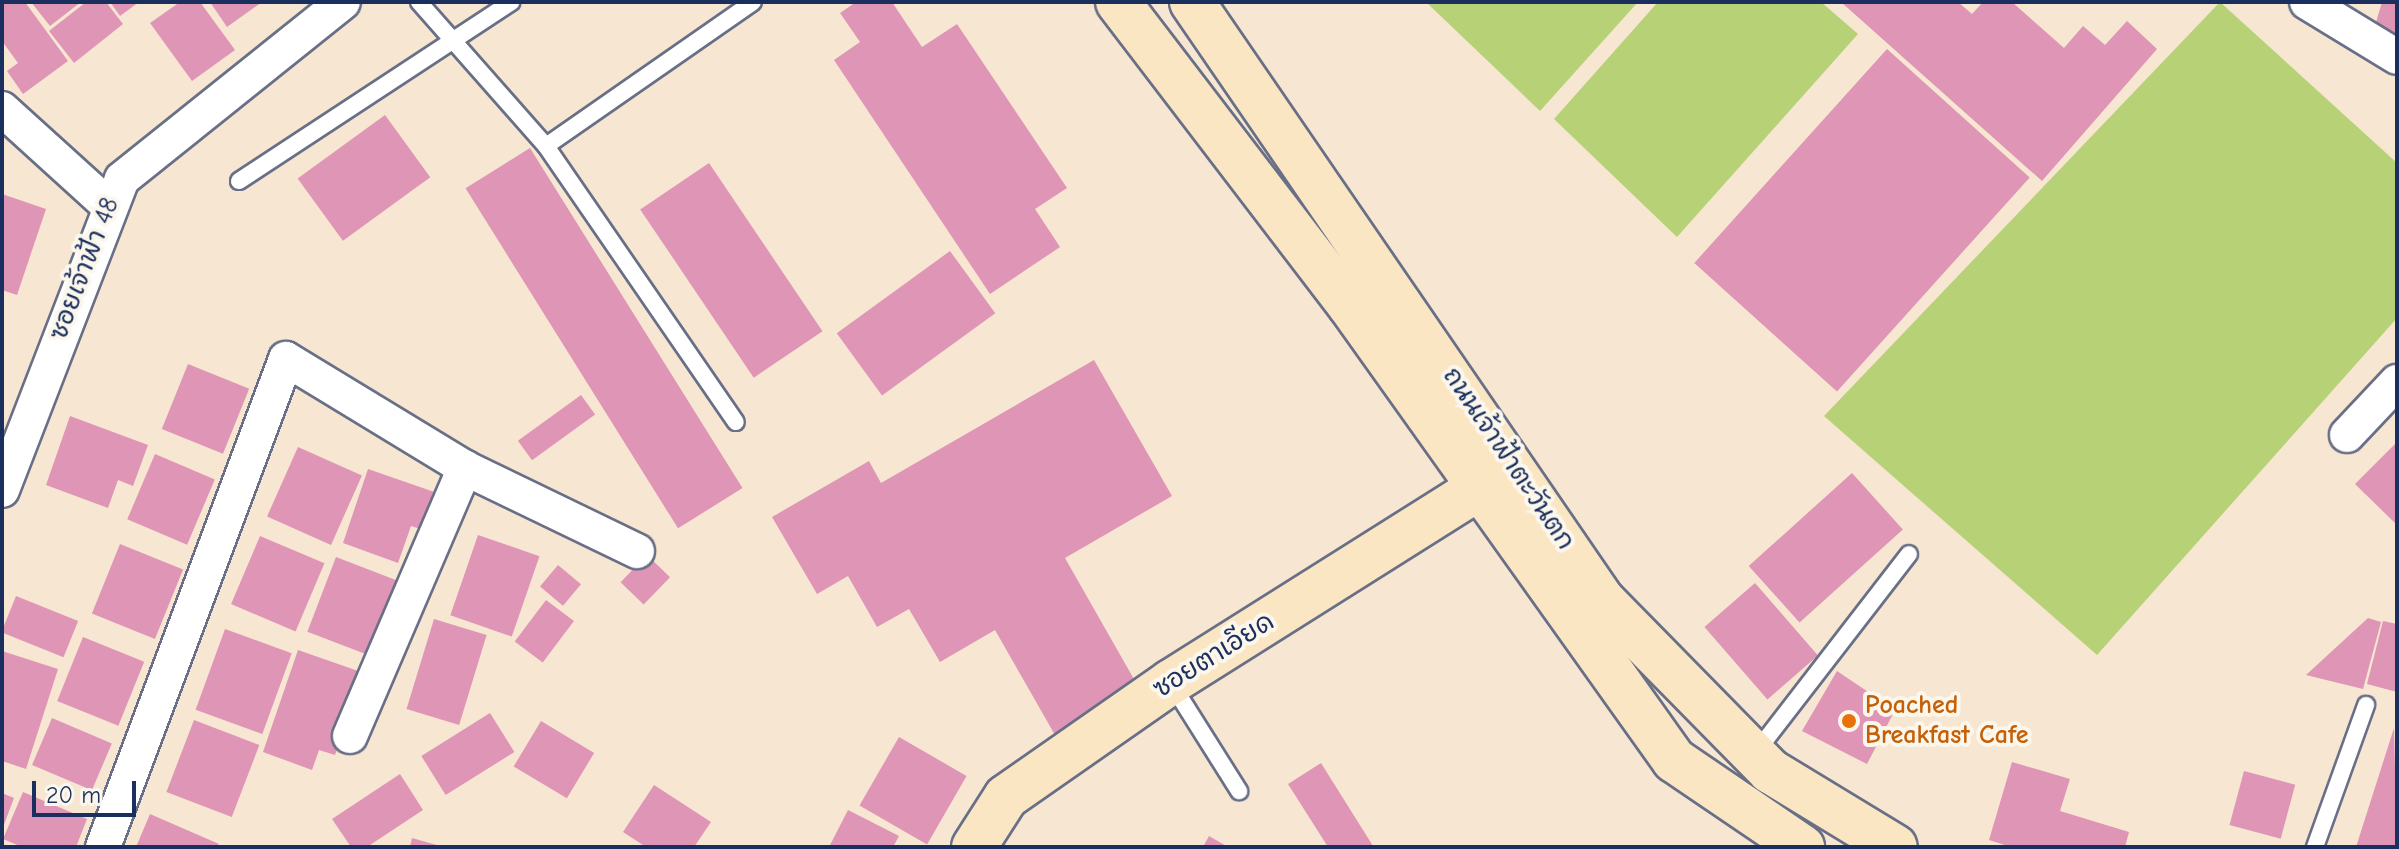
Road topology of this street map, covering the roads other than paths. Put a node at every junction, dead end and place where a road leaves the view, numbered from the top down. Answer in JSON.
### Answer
{"nodes":[{"id":1,"x":343,"y":2,"type":"edge"},
{"id":2,"x":419,"y":2,"type":"edge"},
{"id":3,"x":512,"y":2,"type":"edge"},
{"id":4,"x":753,"y":2,"type":"edge"},
{"id":5,"x":1118,"y":2,"type":"edge"},
{"id":6,"x":1206,"y":7,"type":"edge"},
{"id":7,"x":2327,"y":8,"type":"edge"},
{"id":8,"x":447,"y":40,"type":"junction"},
{"id":9,"x":2397,"y":57,"type":"edge"},
{"id":10,"x":2,"y":109,"type":"edge"},
{"id":11,"x":546,"y":146,"type":"junction"},
{"id":12,"x":239,"y":181,"type":"dead end"},
{"id":13,"x":108,"y":205,"type":"junction"},
{"id":14,"x":2397,"y":382,"type":"edge"},
{"id":15,"x":736,"y":422,"type":"dead end"},
{"id":16,"x":2347,"y":435,"type":"dead end"},
{"id":17,"x":1513,"y":465,"type":"junction"},
{"id":18,"x":465,"y":468,"type":"junction"},
{"id":19,"x":2,"y":490,"type":"edge"},
{"id":20,"x":1477,"y":492,"type":"junction"},
{"id":21,"x":637,"y":551,"type":"dead end"},
{"id":22,"x":1909,"y":554,"type":"dead end"},
{"id":23,"x":1171,"y":682,"type":"junction"},
{"id":24,"x":2366,"y":705,"type":"dead end"},
{"id":25,"x":350,"y":736,"type":"dead end"},
{"id":26,"x":1754,"y":754,"type":"junction"},
{"id":27,"x":1239,"y":791,"type":"dead end"},
{"id":28,"x":103,"y":847,"type":"edge"},
{"id":29,"x":974,"y":847,"type":"edge"},
{"id":30,"x":1802,"y":847,"type":"edge"},
{"id":31,"x":1895,"y":847,"type":"edge"},
{"id":32,"x":2315,"y":847,"type":"edge"}],
"edges":[{"from":1,"to":13,"type":"street","name":"ซอยเจ้าฟ้า 48"},
{"from":2,"to":8,"type":"lane"},
{"from":3,"to":8,"type":"lane"},
{"from":4,"to":11,"type":"lane"},
{"from":5,"to":20,"type":"main road","name":"ถนนเจ้าฟ้าตะวันตก"},
{"from":6,"to":17,"type":"main road","name":"ถนนเจ้าฟ้าตะวันตก"},
{"from":7,"to":9,"type":"street"},
{"from":8,"to":11,"type":"lane"},
{"from":8,"to":12,"type":"lane"},
{"from":10,"to":13,"type":"street"},
{"from":11,"to":15,"type":"lane"},
{"from":13,"to":19,"type":"street","name":"ซอยเจ้าฟ้า 48"},
{"from":14,"to":16,"type":"street"},
{"from":17,"to":20,"type":"main road","name":"ซอยตาเอียด"},
{"from":17,"to":26,"type":"main road","name":"ถนนเจ้าฟ้าตะวันตก"},
{"from":18,"to":21,"type":"street"},
{"from":18,"to":25,"type":"street"},
{"from":18,"to":28,"type":"street"},
{"from":20,"to":23,"type":"main road","name":"ซอยตาเอียด"},
{"from":20,"to":30,"type":"main road","name":"ถนนเจ้าฟ้าตะวันตก"},
{"from":22,"to":26,"type":"lane"},
{"from":23,"to":27,"type":"lane"},
{"from":23,"to":29,"type":"main road","name":"ซอยตาเอียด"},
{"from":24,"to":32,"type":"lane"},
{"from":26,"to":31,"type":"main road","name":"ถนนเจ้าฟ้าตะวันตก"}]}
